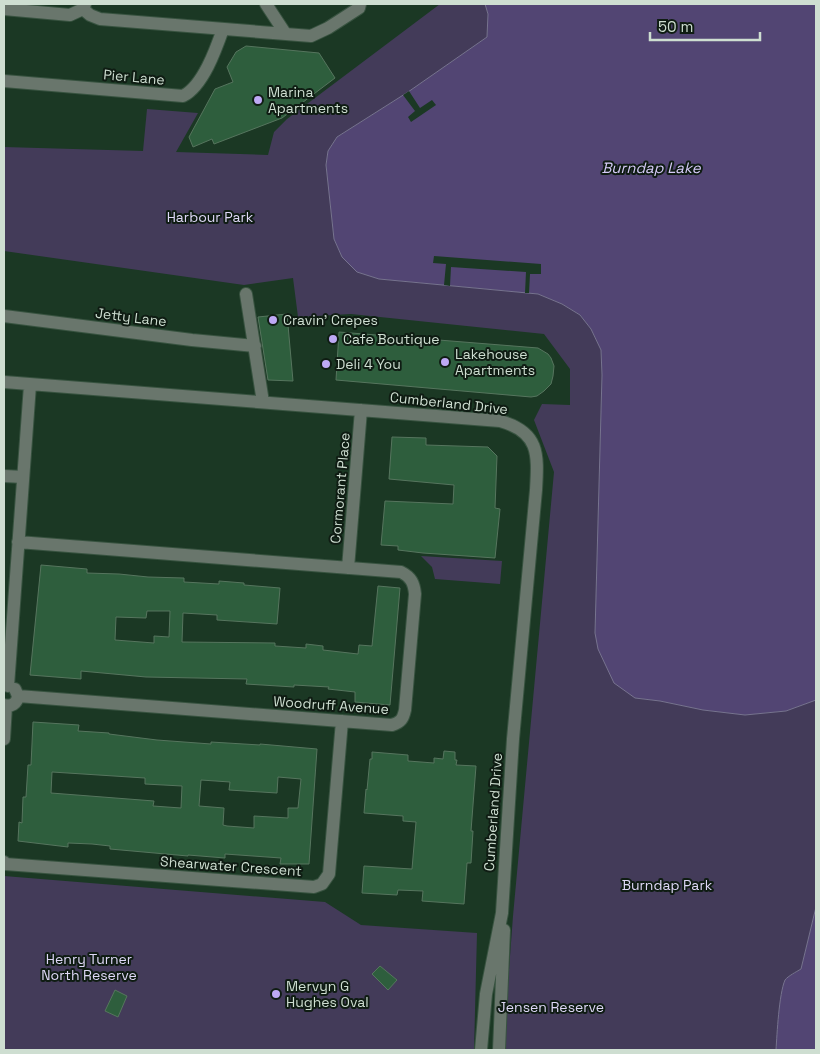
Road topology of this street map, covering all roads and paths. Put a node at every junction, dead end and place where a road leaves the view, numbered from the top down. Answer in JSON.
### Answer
{"nodes":[{"id":1,"x":266,"y":4,"type":"edge"},
{"id":2,"x":360,"y":4,"type":"edge"},
{"id":3,"x":84,"y":6,"type":"edge"},
{"id":4,"x":4,"y":9,"type":"edge"},
{"id":5,"x":223,"y":29,"type":"junction"},
{"id":6,"x":285,"y":33,"type":"junction"},
{"id":7,"x":4,"y":81,"type":"edge"},
{"id":8,"x":246,"y":294,"type":"dead end"},
{"id":9,"x":4,"y":316,"type":"edge"},
{"id":10,"x":255,"y":346,"type":"junction"},
{"id":11,"x":4,"y":382,"type":"edge"},
{"id":12,"x":30,"y":385,"type":"junction"},
{"id":13,"x":263,"y":402,"type":"junction"},
{"id":14,"x":361,"y":410,"type":"junction"},
{"id":15,"x":4,"y":476,"type":"edge"},
{"id":16,"x":23,"y":477,"type":"junction"},
{"id":17,"x":18,"y":542,"type":"junction"},
{"id":18,"x":348,"y":568,"type":"junction"},
{"id":19,"x":6,"y":686,"type":"edge"},
{"id":20,"x":18,"y":696,"type":"junction"},
{"id":21,"x":5,"y":706,"type":"edge"},
{"id":22,"x":342,"y":721,"type":"junction"},
{"id":23,"x":4,"y":739,"type":"edge"},
{"id":24,"x":4,"y":862,"type":"edge"},
{"id":25,"x":502,"y":913,"type":"junction"},
{"id":26,"x":482,"y":1050,"type":"edge"},
{"id":27,"x":499,"y":1050,"type":"edge"}],
"edges":[{"from":1,"to":6,"type":"street"},
{"from":2,"to":6,"type":"street"},
{"from":3,"to":4,"type":"street"},
{"from":3,"to":5,"type":"street"},
{"from":5,"to":6,"type":"street"},
{"from":5,"to":7,"type":"street","name":"Pier Lane"},
{"from":8,"to":10,"type":"street"},
{"from":9,"to":10,"type":"street","name":"Jetty Lane"},
{"from":10,"to":13,"type":"street"},
{"from":11,"to":12,"type":"street","name":"Cumberland Drive"},
{"from":12,"to":13,"type":"street","name":"Cumberland Drive"},
{"from":12,"to":16,"type":"street"},
{"from":13,"to":14,"type":"street","name":"Cumberland Drive"},
{"from":14,"to":18,"type":"street","name":"Cormorant Place"},
{"from":14,"to":25,"type":"street","name":"Cumberland Drive"},
{"from":15,"to":16,"type":"street"},
{"from":16,"to":17,"type":"street"},
{"from":17,"to":18,"type":"street","name":"Woodruff Avenue"},
{"from":17,"to":19,"type":"street"},
{"from":18,"to":22,"type":"street","name":"Woodruff Avenue"},
{"from":19,"to":20,"type":"street"},
{"from":20,"to":21,"type":"street"},
{"from":20,"to":22,"type":"street","name":"Woodruff Avenue"},
{"from":21,"to":23,"type":"street"},
{"from":22,"to":24,"type":"street","name":"Shearwater Crescent"},
{"from":25,"to":26,"type":"street","name":"Cumberland Drive"},
{"from":25,"to":27,"type":"street","name":"Cumberland Drive"}]}
